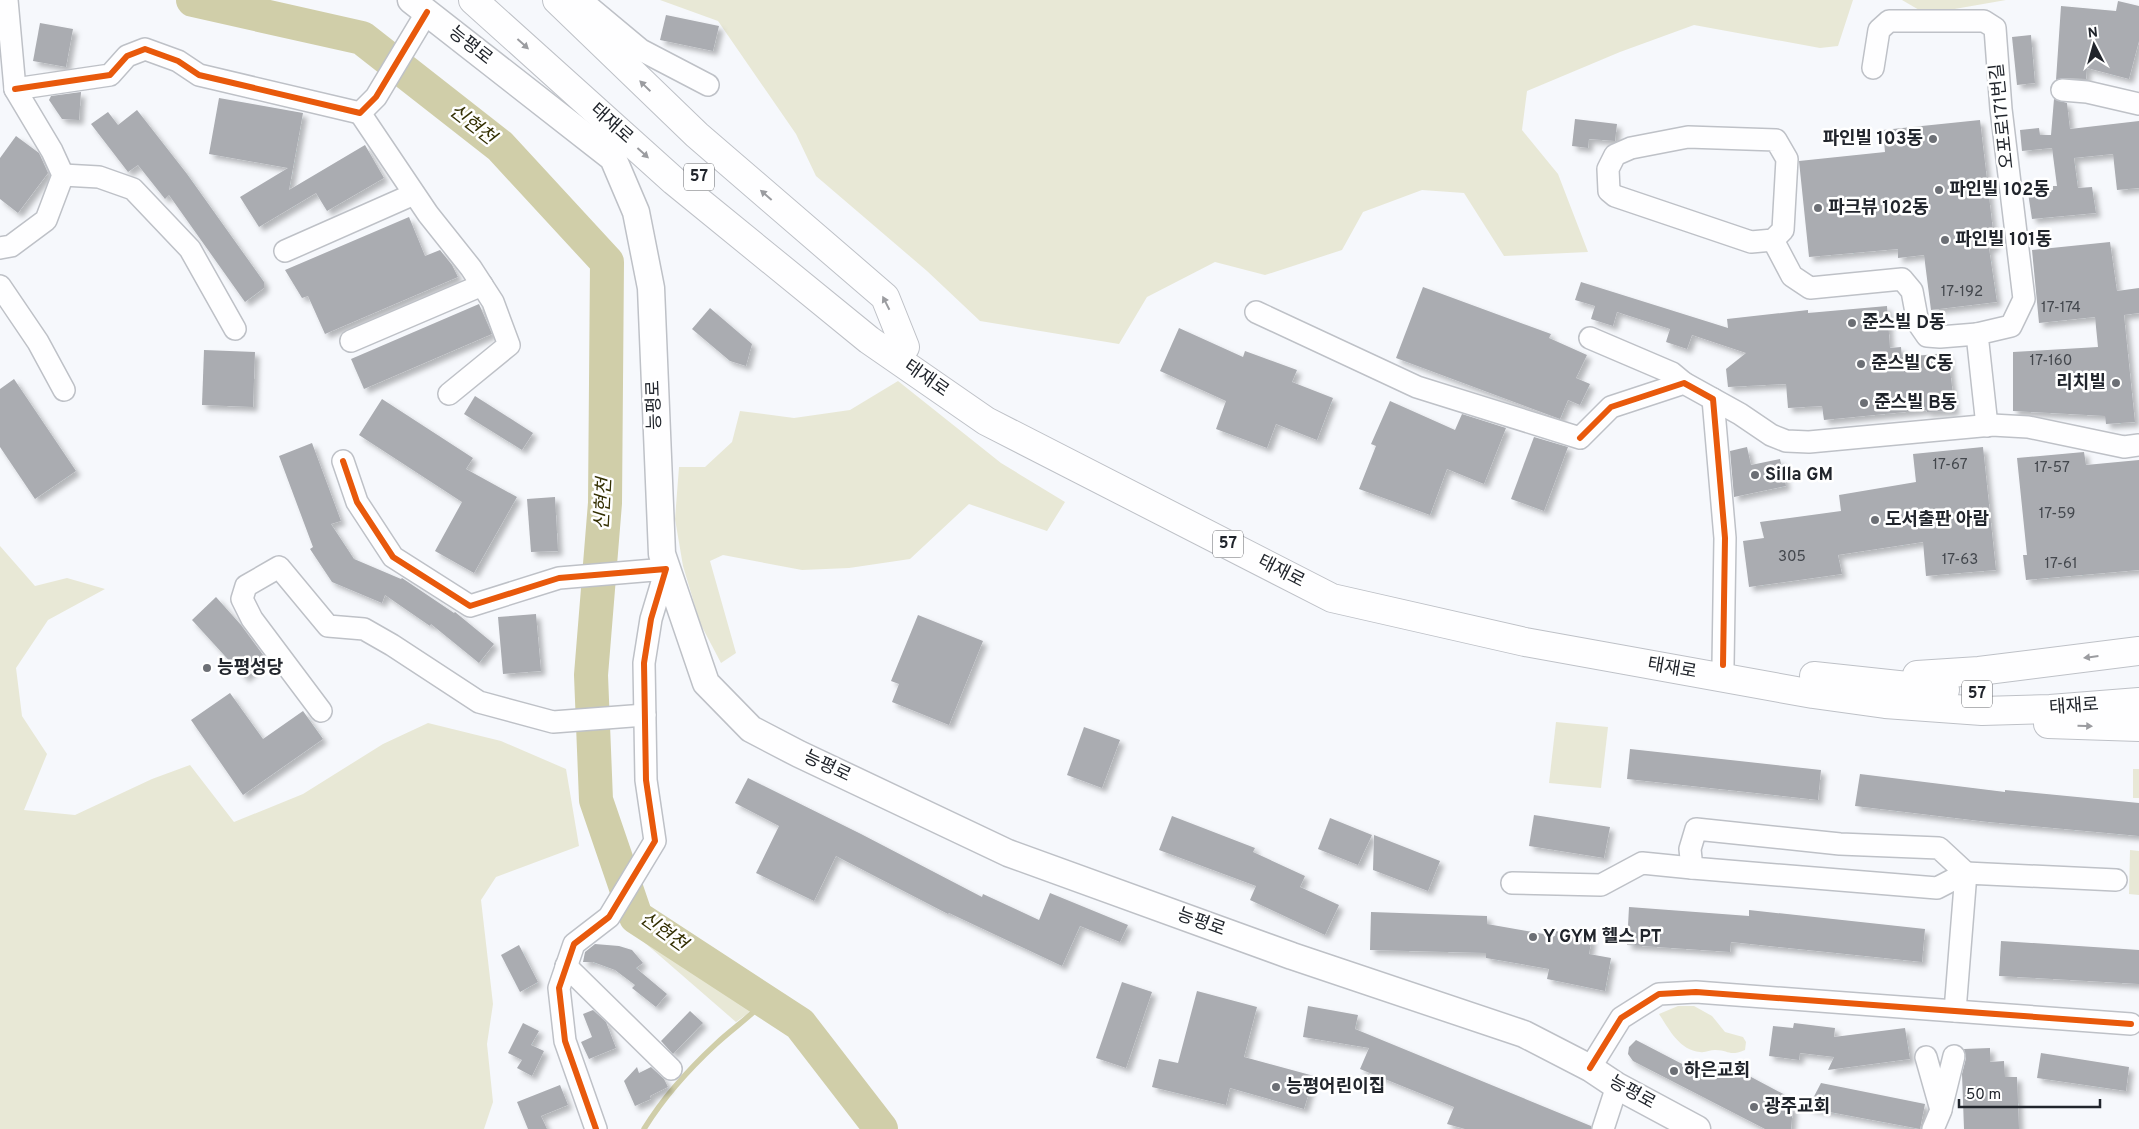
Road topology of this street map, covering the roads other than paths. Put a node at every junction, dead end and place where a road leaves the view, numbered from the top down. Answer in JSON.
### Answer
{"nodes":[{"id":1,"x":473,"y":0,"type":"edge"},
{"id":2,"x":499,"y":0,"type":"edge"},
{"id":3,"x":557,"y":0,"type":"edge"},
{"id":4,"x":581,"y":0,"type":"edge"},
{"id":5,"x":420,"y":6,"type":"edge"},
{"id":6,"x":8,"y":8,"type":"edge"},
{"id":7,"x":1873,"y":68,"type":"dead end"},
{"id":8,"x":708,"y":85,"type":"dead end"},
{"id":9,"x":15,"y":89,"type":"junction"},
{"id":10,"x":2062,"y":90,"type":"dead end"},
{"id":11,"x":2139,"y":104,"type":"edge"},
{"id":12,"x":360,"y":112,"type":"junction"},
{"id":13,"x":62,"y":175,"type":"junction"},
{"id":14,"x":414,"y":194,"type":"junction"},
{"id":15,"x":1773,"y":240,"type":"junction"},
{"id":16,"x":0,"y":248,"type":"edge"},
{"id":17,"x":285,"y":252,"type":"dead end"},
{"id":18,"x":482,"y":285,"type":"junction"},
{"id":19,"x":0,"y":286,"type":"edge"},
{"id":20,"x":1256,"y":312,"type":"dead end"},
{"id":21,"x":234,"y":329,"type":"dead end"},
{"id":22,"x":1977,"y":334,"type":"junction"},
{"id":23,"x":1590,"y":338,"type":"dead end"},
{"id":24,"x":351,"y":341,"type":"dead end"},
{"id":25,"x":902,"y":354,"type":"junction"},
{"id":26,"x":1684,"y":383,"type":"junction"},
{"id":27,"x":64,"y":390,"type":"dead end"},
{"id":28,"x":449,"y":394,"type":"dead end"},
{"id":29,"x":1713,"y":399,"type":"junction"},
{"id":30,"x":1987,"y":426,"type":"junction"},
{"id":31,"x":2139,"y":445,"type":"edge"},
{"id":32,"x":343,"y":461,"type":"dead end"},
{"id":33,"x":666,"y":569,"type":"junction"},
{"id":34,"x":2139,"y":651,"type":"edge"},
{"id":35,"x":1724,"y":665,"type":"junction"},
{"id":36,"x":1814,"y":685,"type":"junction"},
{"id":37,"x":2139,"y":688,"type":"edge"},
{"id":38,"x":2139,"y":702,"type":"edge"},
{"id":39,"x":321,"y":711,"type":"dead end"},
{"id":40,"x":645,"y":715,"type":"junction"},
{"id":41,"x":2139,"y":727,"type":"edge"},
{"id":42,"x":1692,"y":868,"type":"junction"},
{"id":43,"x":1966,"y":873,"type":"junction"},
{"id":44,"x":2116,"y":880,"type":"dead end"},
{"id":45,"x":1512,"y":883,"type":"dead end"},
{"id":46,"x":566,"y":966,"type":"junction"},
{"id":47,"x":1955,"y":1011,"type":"junction"},
{"id":48,"x":2132,"y":1024,"type":"dead end"},
{"id":49,"x":1954,"y":1056,"type":"dead end"},
{"id":50,"x":1926,"y":1057,"type":"dead end"},
{"id":51,"x":1590,"y":1068,"type":"junction"},
{"id":52,"x":670,"y":1069,"type":"dead end"},
{"id":53,"x":1617,"y":1086,"type":"junction"},
{"id":54,"x":1937,"y":1119,"type":"edge"},
{"id":55,"x":596,"y":1129,"type":"edge"},
{"id":56,"x":1603,"y":1129,"type":"edge"},
{"id":57,"x":1697,"y":1129,"type":"edge"}],
"edges":[{"from":1,"to":25,"type":"highway","name":"태재로","number":"57","one_way":true},
{"from":2,"to":25,"type":"highway","name":"태재로","number":"57"},
{"from":25,"to":3,"type":"highway","one_way":true},
{"from":4,"to":8,"type":"street"},
{"from":5,"to":12,"type":"street"},
{"from":5,"to":33,"type":"main road","name":"능평로"},
{"from":6,"to":9,"type":"street"},
{"from":7,"to":22,"type":"street","name":"오포로171번길"},
{"from":9,"to":12,"type":"street"},
{"from":9,"to":13,"type":"street"},
{"from":10,"to":11,"type":"street"},
{"from":12,"to":14,"type":"street"},
{"from":13,"to":16,"type":"street"},
{"from":13,"to":21,"type":"street"},
{"from":14,"to":17,"type":"street"},
{"from":14,"to":18,"type":"street"},
{"from":15,"to":15,"type":"street"},
{"from":15,"to":22,"type":"street","name":"오포로171번길"},
{"from":18,"to":24,"type":"street"},
{"from":18,"to":28,"type":"street"},
{"from":19,"to":27,"type":"street"},
{"from":20,"to":26,"type":"street"},
{"from":22,"to":30,"type":"street"},
{"from":23,"to":26,"type":"street"},
{"from":25,"to":35,"type":"highway","name":"태재로","number":"57"},
{"from":25,"to":36,"type":"highway","name":"태재로","number":"57"},
{"from":26,"to":29,"type":"street"},
{"from":29,"to":30,"type":"street"},
{"from":29,"to":35,"type":"street"},
{"from":30,"to":31,"type":"street"},
{"from":32,"to":33,"type":"street"},
{"from":33,"to":40,"type":"street"},
{"from":33,"to":51,"type":"main road","name":"능평로"},
{"from":34,"to":36,"type":"highway","one_way":true},
{"from":35,"to":36,"type":"highway","name":"태재로","number":"57"},
{"from":36,"to":37,"type":"highway","name":"태재로","number":"57"},
{"from":36,"to":38,"type":"highway","name":"태재로","number":"57"},
{"from":36,"to":41,"type":"highway","one_way":true},
{"from":39,"to":40,"type":"street"},
{"from":40,"to":46,"type":"street"},
{"from":42,"to":43,"type":"street"},
{"from":42,"to":43,"type":"street"},
{"from":42,"to":45,"type":"street"},
{"from":43,"to":44,"type":"street"},
{"from":43,"to":47,"type":"street"},
{"from":46,"to":52,"type":"street"},
{"from":46,"to":55,"type":"street"},
{"from":47,"to":48,"type":"street"},
{"from":47,"to":51,"type":"street"},
{"from":49,"to":54,"type":"street"},
{"from":50,"to":54,"type":"street"},
{"from":51,"to":53,"type":"main road","name":"능평로"},
{"from":53,"to":56,"type":"street"},
{"from":53,"to":57,"type":"main road","name":"능평로"}]}
